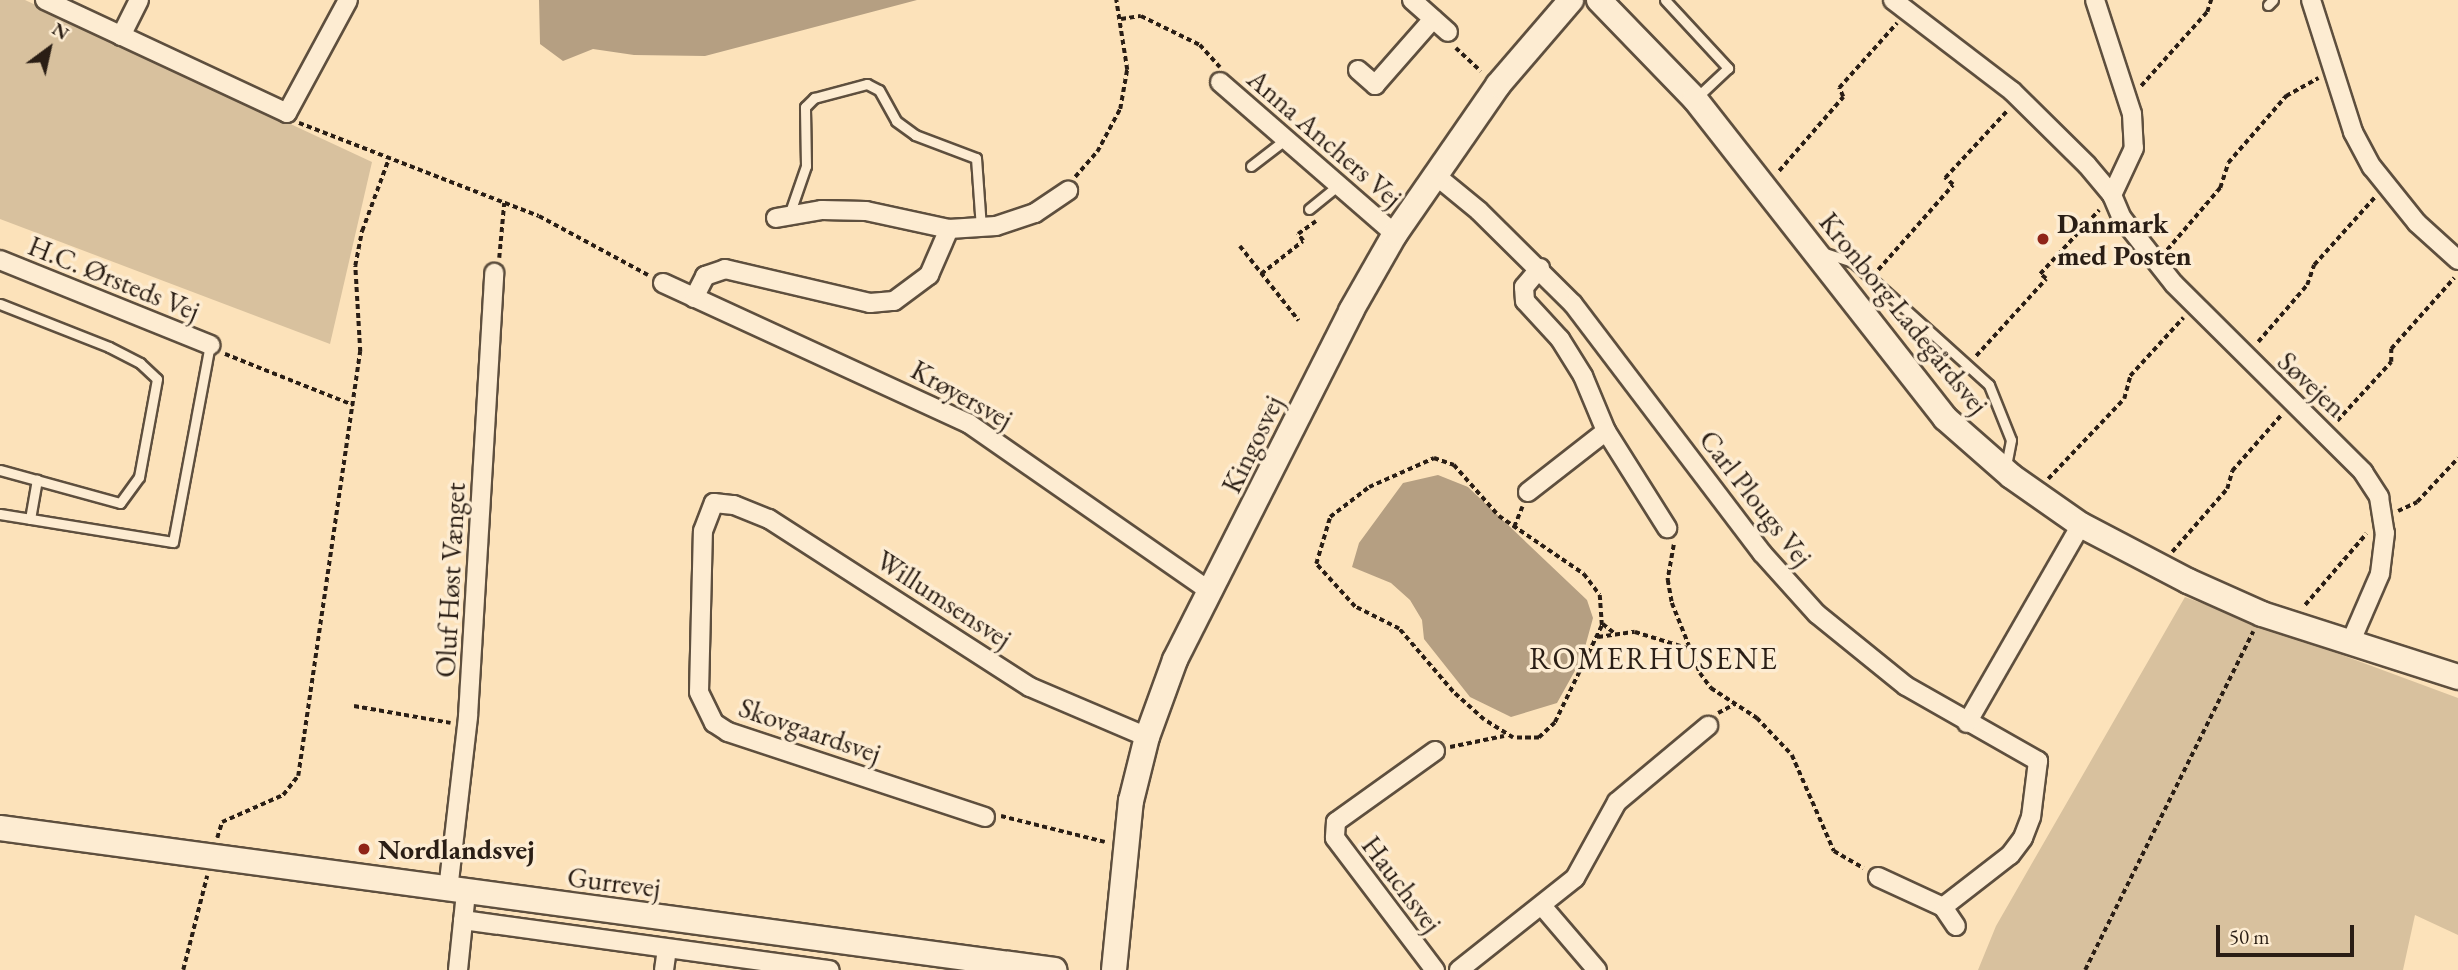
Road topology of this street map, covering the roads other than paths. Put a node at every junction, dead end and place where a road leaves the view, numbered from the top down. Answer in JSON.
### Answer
{"nodes":[{"id":1,"x":45,"y":0,"type":"edge"},
{"id":2,"x":139,"y":0,"type":"edge"},
{"id":3,"x":348,"y":0,"type":"edge"},
{"id":4,"x":1412,"y":0,"type":"edge"},
{"id":5,"x":1572,"y":0,"type":"edge"},
{"id":6,"x":1599,"y":0,"type":"edge"},
{"id":7,"x":1664,"y":0,"type":"edge"},
{"id":8,"x":2095,"y":0,"type":"edge"},
{"id":9,"x":2311,"y":0,"type":"edge"},
{"id":10,"x":1900,"y":5,"type":"edge"},
{"id":11,"x":1433,"y":19,"type":"junction"},
{"id":12,"x":1448,"y":32,"type":"road end"},
{"id":13,"x":121,"y":36,"type":"junction"},
{"id":14,"x":1358,"y":70,"type":"dead end"},
{"id":15,"x":1220,"y":82,"type":"road end"},
{"id":16,"x":1695,"y":99,"type":"junction"},
{"id":17,"x":1286,"y":139,"type":"junction"},
{"id":18,"x":1251,"y":166,"type":"dead end"},
{"id":19,"x":1434,"y":174,"type":"junction"},
{"id":20,"x":1339,"y":185,"type":"junction"},
{"id":21,"x":1068,"y":191,"type":"road end"},
{"id":22,"x":2112,"y":195,"type":"junction"},
{"id":23,"x":1309,"y":209,"type":"road end"},
{"id":24,"x":782,"y":217,"type":"joint"},
{"id":25,"x":981,"y":227,"type":"junction"},
{"id":26,"x":950,"y":229,"type":"junction"},
{"id":27,"x":1395,"y":234,"type":"junction"},
{"id":28,"x":1812,"y":249,"type":"junction"},
{"id":29,"x":0,"y":260,"type":"edge"},
{"id":30,"x":2458,"y":260,"type":"edge"},
{"id":31,"x":497,"y":265,"type":"road end"},
{"id":32,"x":1540,"y":268,"type":"junction"},
{"id":33,"x":663,"y":283,"type":"road end"},
{"id":34,"x":694,"y":298,"type":"junction"},
{"id":35,"x":0,"y":303,"type":"edge"},
{"id":36,"x":210,"y":345,"type":"joint"},
{"id":37,"x":1606,"y":431,"type":"junction"},
{"id":38,"x":0,"y":470,"type":"edge"},
{"id":39,"x":2004,"y":471,"type":"junction"},
{"id":40,"x":37,"y":480,"type":"junction"},
{"id":41,"x":1528,"y":492,"type":"dead end"},
{"id":42,"x":714,"y":503,"type":"joint"},
{"id":43,"x":0,"y":514,"type":"edge"},
{"id":44,"x":30,"y":519,"type":"junction"},
{"id":45,"x":2081,"y":525,"type":"junction"},
{"id":46,"x":1667,"y":528,"type":"road end"},
{"id":47,"x":1211,"y":592,"type":"junction"},
{"id":48,"x":2351,"y":641,"type":"junction"},
{"id":49,"x":2458,"y":677,"type":"edge"},
{"id":50,"x":1967,"y":723,"type":"junction"},
{"id":51,"x":1709,"y":726,"type":"dead end"},
{"id":52,"x":1147,"y":737,"type":"junction"},
{"id":53,"x":1435,"y":751,"type":"dead end"},
{"id":54,"x":985,"y":817,"type":"road end"},
{"id":55,"x":0,"y":828,"type":"edge"},
{"id":56,"x":1878,"y":877,"type":"road end"},
{"id":57,"x":457,"y":892,"type":"junction"},
{"id":58,"x":1943,"y":906,"type":"junction"},
{"id":59,"x":1543,"y":907,"type":"junction"},
{"id":60,"x":463,"y":920,"type":"junction"},
{"id":61,"x":1956,"y":926,"type":"dead end"},
{"id":62,"x":667,"y":949,"type":"junction"},
{"id":63,"x":953,"y":963,"type":"edge"},
{"id":64,"x":458,"y":970,"type":"edge"},
{"id":65,"x":664,"y":970,"type":"edge"},
{"id":66,"x":830,"y":970,"type":"edge"},
{"id":67,"x":1054,"y":970,"type":"edge"},
{"id":68,"x":1114,"y":970,"type":"edge"},
{"id":69,"x":1435,"y":970,"type":"edge"},
{"id":70,"x":1459,"y":970,"type":"edge"},
{"id":71,"x":1597,"y":970,"type":"edge"}],
"edges":[{"from":1,"to":13,"type":"street"},
{"from":2,"to":13,"type":"street"},
{"from":3,"to":13,"type":"street"},
{"from":4,"to":11,"type":"street"},
{"from":5,"to":19,"type":"street","name":"Kingosvej"},
{"from":6,"to":16,"type":"street","name":"Kronborg Ladegårdsvej"},
{"from":7,"to":16,"type":"lane"},
{"from":8,"to":22,"type":"street"},
{"from":9,"to":30,"type":"street"},
{"from":10,"to":22,"type":"street","name":"Søvejen"},
{"from":11,"to":12,"type":"street"},
{"from":11,"to":14,"type":"street"},
{"from":15,"to":17,"type":"street","name":"Anna Anchers Vej"},
{"from":16,"to":28,"type":"street","name":"Kronborg Ladegårdsvej"},
{"from":17,"to":18,"type":"lane"},
{"from":17,"to":20,"type":"street","name":"Anna Anchers Vej"},
{"from":19,"to":27,"type":"street","name":"Kingosvej"},
{"from":19,"to":32,"type":"street","name":"Carl Plougs Vej"},
{"from":20,"to":23,"type":"lane"},
{"from":20,"to":27,"type":"street","name":"Anna Anchers Vej"},
{"from":21,"to":25,"type":"street"},
{"from":22,"to":48,"type":"street","name":"Søvejen"},
{"from":24,"to":25,"type":"lane"},
{"from":24,"to":26,"type":"street"},
{"from":25,"to":26,"type":"street"},
{"from":26,"to":34,"type":"street"},
{"from":27,"to":47,"type":"street","name":"Kingosvej"},
{"from":28,"to":39,"type":"street","name":"Kronborg Ladegårdsvej"},
{"from":28,"to":39,"type":"lane"},
{"from":29,"to":36,"type":"street","name":"H.C. Ørsteds Vej"},
{"from":31,"to":57,"type":"street","name":"Oluf Høst Vænget"},
{"from":32,"to":37,"type":"street"},
{"from":32,"to":50,"type":"street","name":"Carl Plougs Vej"},
{"from":33,"to":34,"type":"street","name":"Krøyersvej"},
{"from":34,"to":47,"type":"street","name":"Krøyersvej"},
{"from":35,"to":40,"type":"lane"},
{"from":36,"to":44,"type":"lane","name":"H.C. Ørsteds Vej"},
{"from":37,"to":41,"type":"street"},
{"from":37,"to":46,"type":"street"},
{"from":38,"to":40,"type":"lane"},
{"from":39,"to":45,"type":"street","name":"Kronborg Ladegårdsvej"},
{"from":40,"to":44,"type":"lane"},
{"from":42,"to":52,"type":"street","name":"Willumsensvej"},
{"from":42,"to":54,"type":"street","name":"Skovgaardsvej"},
{"from":43,"to":44,"type":"lane","name":"H.C. Ørsteds Vej"},
{"from":45,"to":48,"type":"street","name":"Kronborg Ladegårdsvej"},
{"from":45,"to":50,"type":"street"},
{"from":47,"to":52,"type":"street","name":"Kingosvej"},
{"from":48,"to":49,"type":"street","name":"Kronborg Ladegårdsvej"},
{"from":50,"to":58,"type":"street","name":"Carl Plougs Vej"},
{"from":51,"to":59,"type":"street"},
{"from":52,"to":68,"type":"street","name":"Kingosvej"},
{"from":53,"to":69,"type":"street","name":"Hauchsvej"},
{"from":55,"to":57,"type":"street","name":"Gurrevej"},
{"from":56,"to":58,"type":"street"},
{"from":57,"to":60,"type":"street"},
{"from":57,"to":63,"type":"street","name":"Gurrevej"},
{"from":58,"to":61,"type":"street"},
{"from":59,"to":70,"type":"street"},
{"from":59,"to":71,"type":"street"},
{"from":60,"to":62,"type":"street","name":"Gurrevej"},
{"from":60,"to":64,"type":"street"},
{"from":62,"to":65,"type":"street"},
{"from":62,"to":66,"type":"street","name":"Gurrevej"},
{"from":63,"to":67,"type":"street","name":"Gurrevej"}]}
